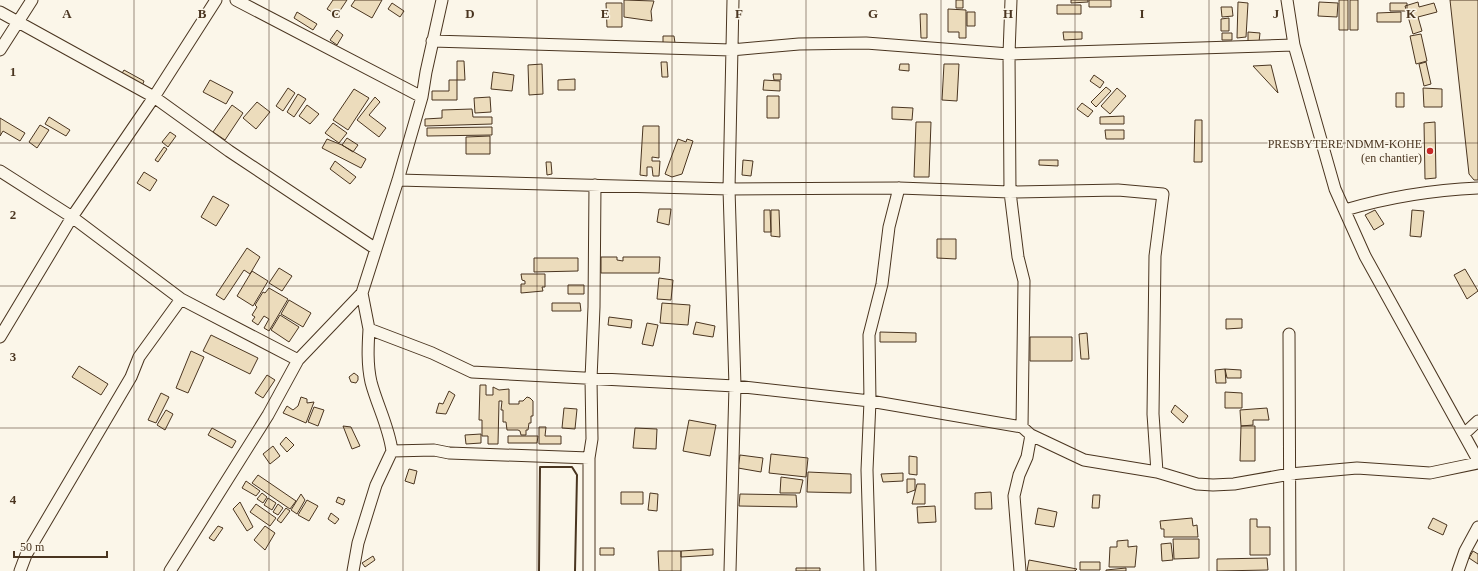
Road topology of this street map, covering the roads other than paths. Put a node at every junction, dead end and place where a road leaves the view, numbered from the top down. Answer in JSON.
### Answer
{"nodes":[{"id":1,"x":32,"y":0,"type":"edge"},
{"id":2,"x":216,"y":0,"type":"edge"},
{"id":3,"x":236,"y":0,"type":"edge"},
{"id":4,"x":442,"y":0,"type":"edge"},
{"id":5,"x":733,"y":0,"type":"edge"},
{"id":6,"x":1011,"y":0,"type":"edge"},
{"id":7,"x":1287,"y":0,"type":"edge"},
{"id":8,"x":0,"y":12,"type":"edge"},
{"id":9,"x":16,"y":22,"type":"junction"},
{"id":10,"x":432,"y":41,"type":"junction"},
{"id":11,"x":1294,"y":46,"type":"junction"},
{"id":12,"x":0,"y":50,"type":"edge"},
{"id":13,"x":731,"y":50,"type":"junction"},
{"id":14,"x":1009,"y":54,"type":"junction"},
{"id":15,"x":154,"y":97,"type":"junction"},
{"id":16,"x":422,"y":97,"type":"junction"},
{"id":17,"x":0,"y":171,"type":"edge"},
{"id":18,"x":398,"y":180,"type":"junction"},
{"id":19,"x":595,"y":185,"type":"junction"},
{"id":20,"x":899,"y":188,"type":"junction"},
{"id":21,"x":1478,"y":188,"type":"edge"},
{"id":22,"x":729,"y":189,"type":"junction"},
{"id":23,"x":1010,"y":192,"type":"junction"},
{"id":24,"x":1345,"y":210,"type":"junction"},
{"id":25,"x":72,"y":217,"type":"junction"},
{"id":26,"x":376,"y":249,"type":"junction"},
{"id":27,"x":362,"y":293,"type":"junction"},
{"id":28,"x":182,"y":299,"type":"junction"},
{"id":29,"x":369,"y":329,"type":"junction"},
{"id":30,"x":1289,"y":334,"type":"dead end"},
{"id":31,"x":0,"y":336,"type":"edge"},
{"id":32,"x":298,"y":360,"type":"junction"},
{"id":33,"x":591,"y":379,"type":"junction"},
{"id":34,"x":735,"y":386,"type":"junction"},
{"id":35,"x":870,"y":401,"type":"junction"},
{"id":36,"x":1478,"y":421,"type":"edge"},
{"id":37,"x":1022,"y":427,"type":"junction"},
{"id":38,"x":1464,"y":434,"type":"junction"},
{"id":39,"x":1031,"y":436,"type":"junction"},
{"id":40,"x":392,"y":451,"type":"junction"},
{"id":41,"x":589,"y":458,"type":"junction"},
{"id":42,"x":1478,"y":460,"type":"edge"},
{"id":43,"x":1478,"y":464,"type":"edge"},
{"id":44,"x":1157,"y":472,"type":"junction"},
{"id":45,"x":1290,"y":474,"type":"junction"},
{"id":46,"x":1478,"y":526,"type":"edge"},
{"id":47,"x":20,"y":571,"type":"edge"},
{"id":48,"x":170,"y":571,"type":"edge"},
{"id":49,"x":353,"y":571,"type":"edge"},
{"id":50,"x":589,"y":571,"type":"edge"},
{"id":51,"x":730,"y":571,"type":"edge"},
{"id":52,"x":870,"y":571,"type":"edge"},
{"id":53,"x":1020,"y":571,"type":"edge"},
{"id":54,"x":1290,"y":571,"type":"edge"},
{"id":55,"x":1458,"y":571,"type":"edge"}],
"edges":[{"from":1,"to":9,"type":"street"},
{"from":2,"to":15,"type":"street"},
{"from":3,"to":16,"type":"street"},
{"from":4,"to":10,"type":"street"},
{"from":5,"to":13,"type":"street"},
{"from":6,"to":14,"type":"street"},
{"from":7,"to":11,"type":"street"},
{"from":8,"to":9,"type":"street"},
{"from":9,"to":12,"type":"street"},
{"from":9,"to":15,"type":"street"},
{"from":10,"to":13,"type":"street"},
{"from":10,"to":16,"type":"street"},
{"from":11,"to":14,"type":"street"},
{"from":11,"to":24,"type":"street"},
{"from":13,"to":14,"type":"street"},
{"from":13,"to":22,"type":"street"},
{"from":14,"to":23,"type":"street"},
{"from":15,"to":25,"type":"street"},
{"from":15,"to":26,"type":"street"},
{"from":16,"to":18,"type":"street"},
{"from":17,"to":25,"type":"street"},
{"from":18,"to":19,"type":"street"},
{"from":18,"to":26,"type":"street"},
{"from":19,"to":22,"type":"street"},
{"from":19,"to":33,"type":"street"},
{"from":20,"to":22,"type":"street"},
{"from":20,"to":23,"type":"street"},
{"from":20,"to":35,"type":"street"},
{"from":21,"to":24,"type":"street"},
{"from":22,"to":34,"type":"street"},
{"from":23,"to":37,"type":"street"},
{"from":23,"to":44,"type":"street"},
{"from":24,"to":38,"type":"street"},
{"from":25,"to":28,"type":"street"},
{"from":25,"to":31,"type":"street"},
{"from":26,"to":27,"type":"street"},
{"from":27,"to":29,"type":"street"},
{"from":27,"to":32,"type":"street"},
{"from":28,"to":32,"type":"street"},
{"from":28,"to":47,"type":"street"},
{"from":29,"to":33,"type":"street"},
{"from":29,"to":40,"type":"street"},
{"from":30,"to":45,"type":"street"},
{"from":32,"to":48,"type":"street"},
{"from":33,"to":34,"type":"street"},
{"from":33,"to":41,"type":"street"},
{"from":34,"to":35,"type":"street"},
{"from":34,"to":51,"type":"street"},
{"from":35,"to":37,"type":"street"},
{"from":35,"to":52,"type":"street"},
{"from":36,"to":38,"type":"street"},
{"from":37,"to":39,"type":"street"},
{"from":38,"to":42,"type":"street"},
{"from":39,"to":44,"type":"street"},
{"from":39,"to":53,"type":"street"},
{"from":40,"to":41,"type":"street"},
{"from":40,"to":49,"type":"street"},
{"from":41,"to":50,"type":"street"},
{"from":43,"to":45,"type":"street"},
{"from":44,"to":45,"type":"street"},
{"from":45,"to":54,"type":"street"},
{"from":46,"to":55,"type":"street"}]}
